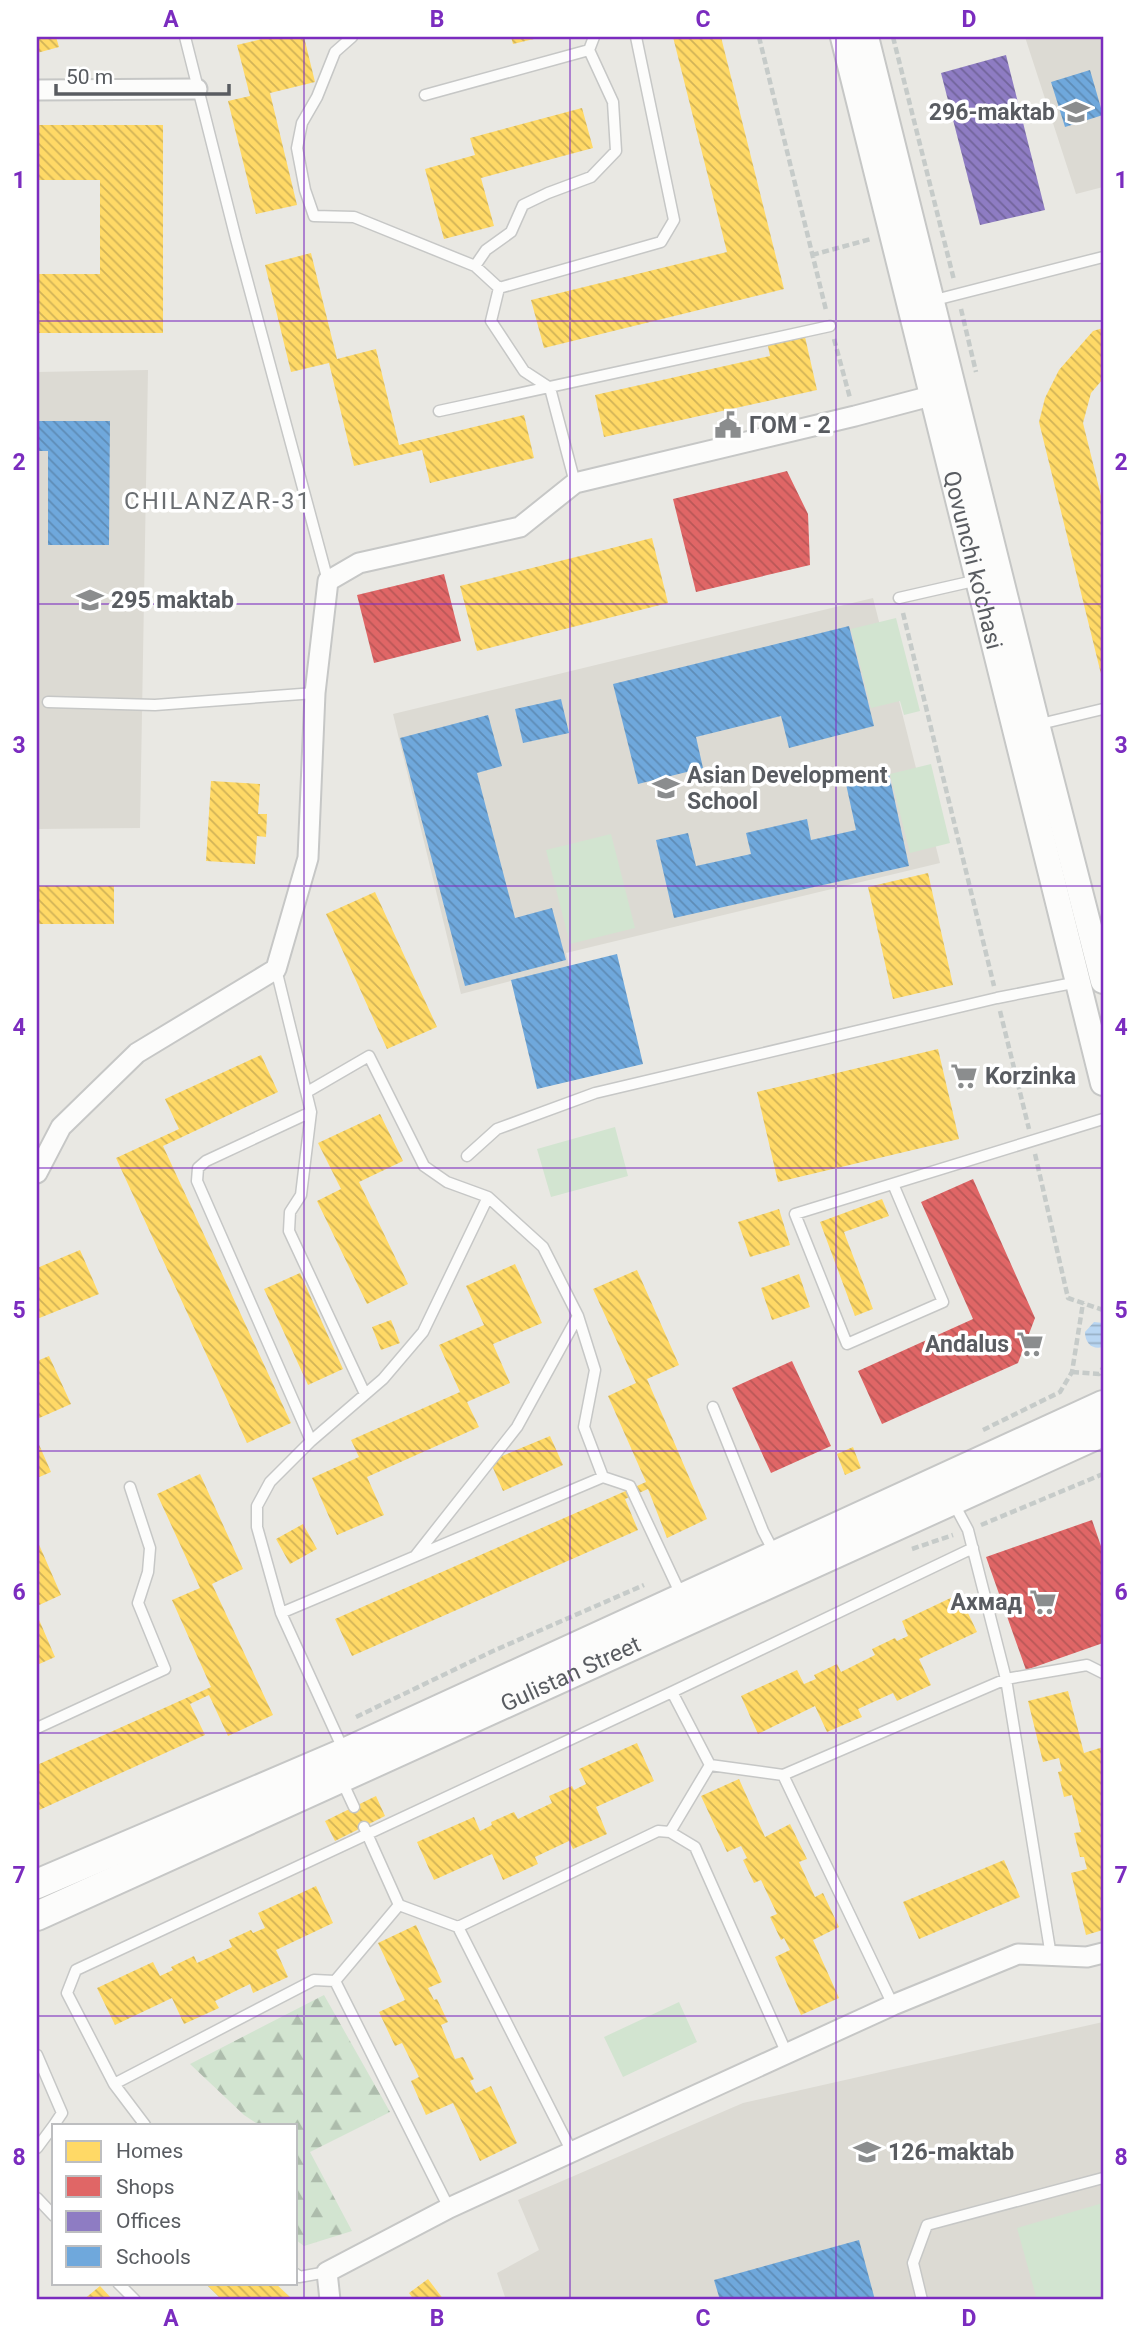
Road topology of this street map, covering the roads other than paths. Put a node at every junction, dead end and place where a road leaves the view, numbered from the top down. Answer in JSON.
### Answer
{"nodes":[{"id":1,"x":185,"y":37,"type":"edge"},
{"id":2,"x":352,"y":37,"type":"edge"},
{"id":3,"x":594,"y":37,"type":"edge"},
{"id":4,"x":636,"y":37,"type":"edge"},
{"id":5,"x":843,"y":37,"type":"edge"},
{"id":6,"x":866,"y":37,"type":"edge"},
{"id":7,"x":589,"y":50,"type":"junction"},
{"id":8,"x":197,"y":89,"type":"junction"},
{"id":9,"x":37,"y":90,"type":"edge"},
{"id":10,"x":425,"y":95,"type":"dead end"},
{"id":11,"x":1103,"y":257,"type":"edge"},
{"id":12,"x":475,"y":267,"type":"junction"},
{"id":13,"x":499,"y":288,"type":"junction"},
{"id":14,"x":921,"y":303,"type":"junction"},
{"id":15,"x":830,"y":326,"type":"road end"},
{"id":16,"x":550,"y":388,"type":"junction"},
{"id":17,"x":943,"y":392,"type":"junction"},
{"id":18,"x":439,"y":411,"type":"dead end"},
{"id":19,"x":575,"y":483,"type":"junction"},
{"id":20,"x":978,"y":579,"type":"junction"},
{"id":21,"x":328,"y":581,"type":"junction"},
{"id":22,"x":899,"y":598,"type":"road end"},
{"id":23,"x":315,"y":692,"type":"junction"},
{"id":24,"x":48,"y":702,"type":"dead end"},
{"id":25,"x":1103,"y":709,"type":"edge"},
{"id":26,"x":1026,"y":727,"type":"junction"},
{"id":27,"x":276,"y":970,"type":"junction"},
{"id":28,"x":1103,"y":981,"type":"edge"},
{"id":29,"x":1078,"y":982,"type":"junction"},
{"id":30,"x":1097,"y":1029,"type":"edge"},
{"id":31,"x":1103,"y":1083,"type":"edge"},
{"id":32,"x":307,"y":1093,"type":"junction"},
{"id":33,"x":311,"y":1112,"type":"junction"},
{"id":34,"x":1103,"y":1119,"type":"edge"},
{"id":35,"x":467,"y":1156,"type":"dead end"},
{"id":36,"x":37,"y":1173,"type":"edge"},
{"id":37,"x":893,"y":1184,"type":"junction"},
{"id":38,"x":488,"y":1198,"type":"junction"},
{"id":39,"x":578,"y":1316,"type":"junction"},
{"id":40,"x":365,"y":1394,"type":"junction"},
{"id":41,"x":1103,"y":1405,"type":"edge"},
{"id":42,"x":713,"y":1407,"type":"dead end"},
{"id":43,"x":1103,"y":1432,"type":"edge"},
{"id":44,"x":311,"y":1441,"type":"junction"},
{"id":45,"x":603,"y":1477,"type":"junction"},
{"id":46,"x":130,"y":1487,"type":"dead end"},
{"id":47,"x":947,"y":1489,"type":"junction"},
{"id":48,"x":973,"y":1548,"type":"junction"},
{"id":49,"x":416,"y":1555,"type":"junction"},
{"id":50,"x":776,"y":1555,"type":"junction"},
{"id":51,"x":677,"y":1586,"type":"junction"},
{"id":52,"x":281,"y":1613,"type":"junction"},
{"id":53,"x":1103,"y":1673,"type":"edge"},
{"id":54,"x":1006,"y":1679,"type":"junction"},
{"id":55,"x":672,"y":1692,"type":"junction"},
{"id":56,"x":37,"y":1728,"type":"edge"},
{"id":57,"x":337,"y":1754,"type":"junction"},
{"id":58,"x":710,"y":1765,"type":"junction"},
{"id":59,"x":783,"y":1775,"type":"junction"},
{"id":60,"x":354,"y":1807,"type":"dead end"},
{"id":61,"x":366,"y":1830,"type":"junction"},
{"id":62,"x":670,"y":1832,"type":"junction"},
{"id":63,"x":37,"y":1884,"type":"edge"},
{"id":64,"x":399,"y":1905,"type":"junction"},
{"id":65,"x":37,"y":1916,"type":"edge"},
{"id":66,"x":458,"y":1927,"type":"junction"},
{"id":67,"x":1103,"y":1953,"type":"edge"},
{"id":68,"x":1051,"y":1956,"type":"junction"},
{"id":69,"x":335,"y":1981,"type":"junction"},
{"id":70,"x":893,"y":2005,"type":"junction"},
{"id":71,"x":787,"y":2054,"type":"junction"},
{"id":72,"x":37,"y":2056,"type":"edge"},
{"id":73,"x":114,"y":2084,"type":"junction"},
{"id":74,"x":55,"y":2124,"type":"edge"},
{"id":75,"x":144,"y":2124,"type":"edge"},
{"id":76,"x":52,"y":2128,"type":"edge"},
{"id":77,"x":37,"y":2148,"type":"edge"},
{"id":78,"x":572,"y":2152,"type":"junction"},
{"id":79,"x":1103,"y":2178,"type":"edge"},
{"id":80,"x":37,"y":2198,"type":"edge"},
{"id":81,"x":449,"y":2208,"type":"junction"},
{"id":82,"x":52,"y":2215,"type":"edge"},
{"id":83,"x":327,"y":2272,"type":"junction"},
{"id":84,"x":298,"y":2276,"type":"edge"},
{"id":85,"x":119,"y":2284,"type":"edge"},
{"id":86,"x":135,"y":2300,"type":"edge"},
{"id":87,"x":330,"y":2300,"type":"edge"},
{"id":88,"x":922,"y":2300,"type":"edge"}],
"edges":[{"from":1,"to":8,"type":"lane"},
{"from":2,"to":12,"type":"lane"},
{"from":3,"to":7,"type":"lane"},
{"from":4,"to":13,"type":"lane"},
{"from":5,"to":14,"type":"street","name":"Qovunchi ko'chasi"},
{"from":6,"to":14,"type":"street","name":"Qovunchi ko'chasi"},
{"from":7,"to":10,"type":"lane"},
{"from":7,"to":12,"type":"lane"},
{"from":8,"to":9,"type":"street"},
{"from":8,"to":21,"type":"lane"},
{"from":11,"to":14,"type":"lane"},
{"from":12,"to":13,"type":"lane"},
{"from":13,"to":16,"type":"lane"},
{"from":14,"to":17,"type":"street","name":"Qovunchi ko'chasi"},
{"from":15,"to":16,"type":"lane"},
{"from":16,"to":18,"type":"lane"},
{"from":16,"to":19,"type":"lane"},
{"from":17,"to":19,"type":"street"},
{"from":17,"to":20,"type":"street","name":"Qovunchi ko'chasi"},
{"from":17,"to":26,"type":"street","name":"Qovunchi ko'chasi"},
{"from":19,"to":21,"type":"street"},
{"from":20,"to":22,"type":"lane"},
{"from":20,"to":26,"type":"street","name":"Qovunchi ko'chasi"},
{"from":21,"to":23,"type":"street"},
{"from":23,"to":24,"type":"lane"},
{"from":23,"to":27,"type":"street"},
{"from":25,"to":26,"type":"lane"},
{"from":26,"to":28,"type":"street","name":"Qovunchi ko'chasi"},
{"from":26,"to":29,"type":"street","name":"Qovunchi ko'chasi"},
{"from":27,"to":32,"type":"lane"},
{"from":27,"to":36,"type":"street"},
{"from":29,"to":30,"type":"street","name":"Qovunchi ko'chasi"},
{"from":29,"to":35,"type":"lane"},
{"from":30,"to":31,"type":"street","name":"Qovunchi ko'chasi"},
{"from":32,"to":33,"type":"lane"},
{"from":32,"to":38,"type":"lane"},
{"from":33,"to":40,"type":"lane"},
{"from":33,"to":44,"type":"lane"},
{"from":34,"to":37,"type":"lane"},
{"from":37,"to":37,"type":"lane"},
{"from":38,"to":39,"type":"lane"},
{"from":38,"to":40,"type":"lane"},
{"from":39,"to":45,"type":"lane"},
{"from":39,"to":49,"type":"lane"},
{"from":40,"to":44,"type":"lane"},
{"from":41,"to":47,"type":"main road","name":"Gulistan Street"},
{"from":42,"to":50,"type":"lane"},
{"from":43,"to":47,"type":"main road","name":"Gulistan Street"},
{"from":44,"to":52,"type":"lane"},
{"from":45,"to":49,"type":"lane"},
{"from":45,"to":51,"type":"lane"},
{"from":46,"to":56,"type":"lane"},
{"from":47,"to":48,"type":"lane"},
{"from":47,"to":50,"type":"main road","name":"Gulistan Street"},
{"from":47,"to":57,"type":"main road","name":"Gulistan Street"},
{"from":48,"to":54,"type":"lane"},
{"from":48,"to":55,"type":"lane"},
{"from":49,"to":52,"type":"lane"},
{"from":50,"to":51,"type":"main road","name":"Gulistan Street"},
{"from":51,"to":57,"type":"main road","name":"Gulistan Street"},
{"from":52,"to":57,"type":"lane"},
{"from":53,"to":54,"type":"lane"},
{"from":54,"to":59,"type":"lane"},
{"from":54,"to":68,"type":"lane"},
{"from":55,"to":58,"type":"lane"},
{"from":55,"to":61,"type":"lane"},
{"from":57,"to":60,"type":"lane"},
{"from":57,"to":63,"type":"main road","name":"Gulistan Street"},
{"from":57,"to":65,"type":"main road","name":"Gulistan Street"},
{"from":58,"to":59,"type":"lane"},
{"from":58,"to":62,"type":"lane"},
{"from":59,"to":70,"type":"lane"},
{"from":61,"to":64,"type":"lane"},
{"from":61,"to":73,"type":"lane"},
{"from":62,"to":66,"type":"lane"},
{"from":62,"to":71,"type":"lane"},
{"from":64,"to":66,"type":"lane"},
{"from":64,"to":69,"type":"lane"},
{"from":66,"to":78,"type":"lane"},
{"from":67,"to":68,"type":"street"},
{"from":68,"to":70,"type":"street"},
{"from":69,"to":73,"type":"lane"},
{"from":69,"to":81,"type":"lane"},
{"from":70,"to":71,"type":"street"},
{"from":71,"to":78,"type":"street"},
{"from":72,"to":74,"type":"lane"},
{"from":73,"to":75,"type":"lane"},
{"from":76,"to":77,"type":"lane"},
{"from":78,"to":81,"type":"street"},
{"from":79,"to":88,"type":"lane"},
{"from":80,"to":82,"type":"lane"},
{"from":81,"to":83,"type":"street"},
{"from":83,"to":84,"type":"lane"},
{"from":83,"to":87,"type":"street"},
{"from":85,"to":86,"type":"lane"}]}
